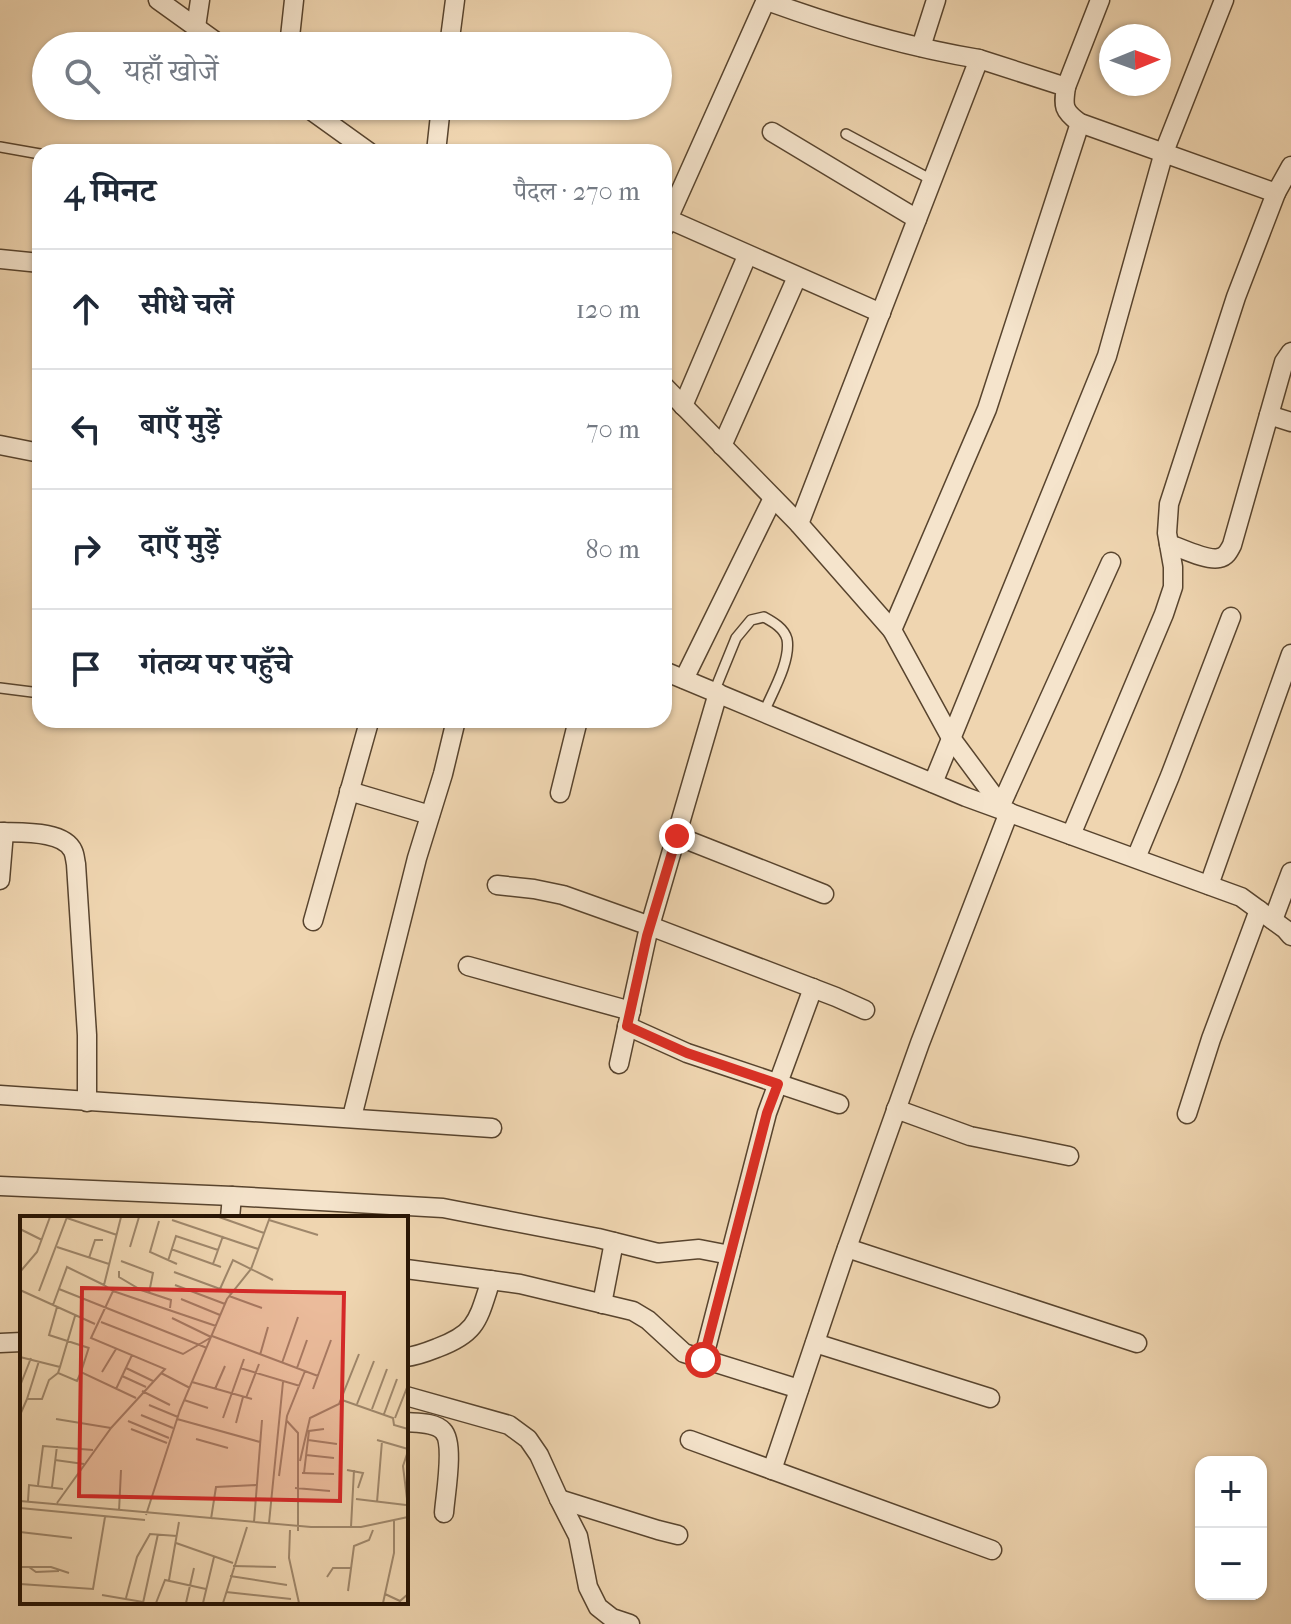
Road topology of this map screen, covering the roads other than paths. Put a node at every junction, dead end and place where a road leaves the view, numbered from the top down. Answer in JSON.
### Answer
{"nodes":[{"id":1,"x":158,"y":0,"type":"edge"},
{"id":2,"x":200,"y":0,"type":"edge"},
{"id":3,"x":294,"y":0,"type":"edge"},
{"id":4,"x":455,"y":0,"type":"edge"},
{"id":5,"x":766,"y":0,"type":"edge"},
{"id":6,"x":936,"y":0,"type":"edge"},
{"id":7,"x":1100,"y":0,"type":"edge"},
{"id":8,"x":1224,"y":0,"type":"edge"},
{"id":9,"x":196,"y":27,"type":"junction"},
{"id":10,"x":203,"y":32,"type":"edge"},
{"id":11,"x":291,"y":32,"type":"edge"},
{"id":12,"x":451,"y":32,"type":"edge"},
{"id":13,"x":921,"y":47,"type":"junction"},
{"id":14,"x":979,"y":59,"type":"junction"},
{"id":15,"x":1066,"y":87,"type":"junction"},
{"id":16,"x":324,"y":120,"type":"edge"},
{"id":17,"x":439,"y":120,"type":"edge"},
{"id":18,"x":1080,"y":123,"type":"junction"},
{"id":19,"x":772,"y":132,"type":"dead end"},
{"id":20,"x":846,"y":134,"type":"dead end"},
{"id":21,"x":358,"y":144,"type":"edge"},
{"id":22,"x":437,"y":144,"type":"edge"},
{"id":23,"x":0,"y":147,"type":"edge"},
{"id":24,"x":1164,"y":152,"type":"junction"},
{"id":25,"x":32,"y":153,"type":"edge"},
{"id":26,"x":1291,"y":166,"type":"edge"},
{"id":27,"x":932,"y":180,"type":"junction"},
{"id":28,"x":1276,"y":193,"type":"junction"},
{"id":29,"x":672,"y":211,"type":"edge"},
{"id":30,"x":917,"y":219,"type":"junction"},
{"id":31,"x":672,"y":226,"type":"edge"},
{"id":32,"x":747,"y":256,"type":"junction"},
{"id":33,"x":0,"y":259,"type":"edge"},
{"id":34,"x":32,"y":262,"type":"edge"},
{"id":35,"x":797,"y":277,"type":"junction"},
{"id":36,"x":881,"y":313,"type":"junction"},
{"id":37,"x":1291,"y":352,"type":"edge"},
{"id":38,"x":672,"y":394,"type":"edge"},
{"id":39,"x":683,"y":406,"type":"junction"},
{"id":40,"x":1269,"y":415,"type":"junction"},
{"id":41,"x":1291,"y":422,"type":"edge"},
{"id":42,"x":0,"y":445,"type":"edge"},
{"id":43,"x":722,"y":446,"type":"junction"},
{"id":44,"x":32,"y":451,"type":"edge"},
{"id":45,"x":773,"y":498,"type":"junction"},
{"id":46,"x":799,"y":524,"type":"junction"},
{"id":47,"x":1169,"y":544,"type":"junction"},
{"id":48,"x":1111,"y":562,"type":"dead end"},
{"id":49,"x":1231,"y":617,"type":"dead end"},
{"id":50,"x":892,"y":630,"type":"junction"},
{"id":51,"x":1291,"y":654,"type":"edge"},
{"id":52,"x":672,"y":674,"type":"edge"},
{"id":53,"x":684,"y":679,"type":"junction"},
{"id":54,"x":0,"y":688,"type":"edge"},
{"id":55,"x":32,"y":692,"type":"edge"},
{"id":56,"x":716,"y":692,"type":"junction"},
{"id":57,"x":764,"y":712,"type":"junction"},
{"id":58,"x":367,"y":728,"type":"edge"},
{"id":59,"x":454,"y":728,"type":"edge"},
{"id":60,"x":576,"y":728,"type":"edge"},
{"id":61,"x":951,"y":738,"type":"junction"},
{"id":62,"x":933,"y":783,"type":"junction"},
{"id":63,"x":349,"y":791,"type":"junction"},
{"id":64,"x":560,"y":793,"type":"dead end"},
{"id":65,"x":1005,"y":809,"type":"junction"},
{"id":66,"x":430,"y":815,"type":"junction"},
{"id":67,"x":2,"y":832,"type":"edge"},
{"id":68,"x":1071,"y":835,"type":"junction"},
{"id":69,"x":677,"y":836,"type":"junction"},
{"id":70,"x":1136,"y":858,"type":"junction"},
{"id":71,"x":1291,"y":872,"type":"edge"},
{"id":72,"x":0,"y":880,"type":"edge"},
{"id":73,"x":497,"y":885,"type":"dead end"},
{"id":74,"x":1209,"y":885,"type":"junction"},
{"id":75,"x":824,"y":894,"type":"dead end"},
{"id":76,"x":1266,"y":915,"type":"junction"},
{"id":77,"x":313,"y":921,"type":"dead end"},
{"id":78,"x":650,"y":926,"type":"junction"},
{"id":79,"x":1291,"y":936,"type":"edge"},
{"id":80,"x":468,"y":966,"type":"dead end"},
{"id":81,"x":813,"y":988,"type":"junction"},
{"id":82,"x":865,"y":1010,"type":"dead end"},
{"id":83,"x":629,"y":1019,"type":"junction"},
{"id":84,"x":619,"y":1064,"type":"dead end"},
{"id":85,"x":778,"y":1084,"type":"junction"},
{"id":86,"x":0,"y":1095,"type":"edge"},
{"id":87,"x":87,"y":1102,"type":"junction"},
{"id":88,"x":839,"y":1104,"type":"dead end"},
{"id":89,"x":896,"y":1109,"type":"junction"},
{"id":90,"x":1187,"y":1114,"type":"dead end"},
{"id":91,"x":352,"y":1117,"type":"junction"},
{"id":92,"x":492,"y":1128,"type":"dead end"},
{"id":93,"x":1069,"y":1156,"type":"dead end"},
{"id":94,"x":0,"y":1186,"type":"edge"},
{"id":95,"x":232,"y":1196,"type":"junction"},
{"id":96,"x":230,"y":1216,"type":"edge"},
{"id":97,"x":614,"y":1242,"type":"junction"},
{"id":98,"x":847,"y":1248,"type":"junction"},
{"id":99,"x":730,"y":1255,"type":"junction"},
{"id":100,"x":408,"y":1269,"type":"edge"},
{"id":101,"x":491,"y":1280,"type":"junction"},
{"id":102,"x":602,"y":1304,"type":"junction"},
{"id":103,"x":20,"y":1342,"type":"edge"},
{"id":104,"x":0,"y":1343,"type":"edge"},
{"id":105,"x":815,"y":1343,"type":"junction"},
{"id":106,"x":1137,"y":1343,"type":"dead end"},
{"id":107,"x":408,"y":1357,"type":"edge"},
{"id":108,"x":703,"y":1360,"type":"junction"},
{"id":109,"x":799,"y":1389,"type":"junction"},
{"id":110,"x":408,"y":1397,"type":"edge"},
{"id":111,"x":990,"y":1398,"type":"dead end"},
{"id":112,"x":408,"y":1422,"type":"edge"},
{"id":113,"x":690,"y":1440,"type":"dead end"},
{"id":114,"x":772,"y":1470,"type":"junction"},
{"id":115,"x":559,"y":1499,"type":"junction"},
{"id":116,"x":444,"y":1513,"type":"dead end"},
{"id":117,"x":678,"y":1535,"type":"dead end"},
{"id":118,"x":992,"y":1550,"type":"dead end"},
{"id":119,"x":628,"y":1624,"type":"edge"}],
"edges":[{"from":1,"to":9,"type":"street"},
{"from":2,"to":9,"type":"street"},
{"from":3,"to":11,"type":"street"},
{"from":4,"to":12,"type":"street"},
{"from":5,"to":13,"type":"street"},
{"from":5,"to":29,"type":"street"},
{"from":6,"to":13,"type":"street"},
{"from":7,"to":15,"type":"street"},
{"from":8,"to":24,"type":"street"},
{"from":9,"to":10,"type":"street"},
{"from":13,"to":14,"type":"street"},
{"from":14,"to":15,"type":"street"},
{"from":14,"to":27,"type":"street"},
{"from":15,"to":18,"type":"street"},
{"from":16,"to":21,"type":"street"},
{"from":17,"to":22,"type":"street"},
{"from":18,"to":24,"type":"street"},
{"from":18,"to":50,"type":"street"},
{"from":19,"to":30,"type":"street"},
{"from":20,"to":27,"type":"lane"},
{"from":23,"to":25,"type":"lane"},
{"from":24,"to":28,"type":"street"},
{"from":24,"to":61,"type":"street"},
{"from":26,"to":28,"type":"street"},
{"from":27,"to":30,"type":"street"},
{"from":28,"to":47,"type":"street"},
{"from":30,"to":36,"type":"street"},
{"from":31,"to":32,"type":"street"},
{"from":32,"to":35,"type":"street"},
{"from":32,"to":39,"type":"street"},
{"from":33,"to":34,"type":"street"},
{"from":35,"to":36,"type":"street"},
{"from":35,"to":43,"type":"street"},
{"from":36,"to":46,"type":"street"},
{"from":37,"to":40,"type":"street"},
{"from":38,"to":39,"type":"street"},
{"from":39,"to":43,"type":"street"},
{"from":40,"to":41,"type":"street"},
{"from":40,"to":47,"type":"street"},
{"from":42,"to":44,"type":"street"},
{"from":43,"to":45,"type":"street"},
{"from":45,"to":46,"type":"street"},
{"from":45,"to":53,"type":"street"},
{"from":46,"to":50,"type":"street"},
{"from":47,"to":68,"type":"street"},
{"from":48,"to":65,"type":"street"},
{"from":49,"to":70,"type":"street"},
{"from":50,"to":61,"type":"street"},
{"from":51,"to":74,"type":"street"},
{"from":52,"to":53,"type":"street"},
{"from":53,"to":56,"type":"street"},
{"from":54,"to":55,"type":"lane"},
{"from":56,"to":57,"type":"street"},
{"from":56,"to":57,"type":"lane"},
{"from":56,"to":69,"type":"street"},
{"from":57,"to":62,"type":"street"},
{"from":58,"to":63,"type":"street"},
{"from":59,"to":66,"type":"street"},
{"from":60,"to":64,"type":"street"},
{"from":61,"to":62,"type":"street"},
{"from":61,"to":65,"type":"street"},
{"from":62,"to":65,"type":"street"},
{"from":63,"to":66,"type":"street"},
{"from":63,"to":77,"type":"street"},
{"from":65,"to":68,"type":"street"},
{"from":65,"to":89,"type":"street"},
{"from":66,"to":91,"type":"street"},
{"from":67,"to":72,"type":"street"},
{"from":67,"to":87,"type":"street"},
{"from":68,"to":70,"type":"street"},
{"from":69,"to":75,"type":"street"},
{"from":69,"to":78,"type":"street"},
{"from":70,"to":74,"type":"street"},
{"from":71,"to":76,"type":"street"},
{"from":73,"to":78,"type":"street"},
{"from":74,"to":76,"type":"street"},
{"from":76,"to":79,"type":"street"},
{"from":76,"to":90,"type":"street"},
{"from":78,"to":81,"type":"street"},
{"from":78,"to":83,"type":"street"},
{"from":80,"to":83,"type":"street"},
{"from":81,"to":82,"type":"street"},
{"from":81,"to":85,"type":"street"},
{"from":83,"to":84,"type":"street"},
{"from":83,"to":85,"type":"street"},
{"from":85,"to":88,"type":"street"},
{"from":85,"to":99,"type":"street"},
{"from":86,"to":87,"type":"street"},
{"from":87,"to":91,"type":"street"},
{"from":89,"to":93,"type":"street"},
{"from":89,"to":98,"type":"street"},
{"from":91,"to":92,"type":"street"},
{"from":94,"to":95,"type":"street"},
{"from":95,"to":96,"type":"street"},
{"from":95,"to":97,"type":"street"},
{"from":97,"to":99,"type":"street"},
{"from":97,"to":102,"type":"street"},
{"from":98,"to":105,"type":"street"},
{"from":98,"to":106,"type":"street"},
{"from":99,"to":108,"type":"street"},
{"from":100,"to":101,"type":"street"},
{"from":101,"to":102,"type":"street"},
{"from":101,"to":107,"type":"street"},
{"from":102,"to":108,"type":"street"},
{"from":103,"to":104,"type":"street"},
{"from":105,"to":109,"type":"street"},
{"from":105,"to":111,"type":"street"},
{"from":108,"to":109,"type":"street"},
{"from":109,"to":114,"type":"street"},
{"from":110,"to":115,"type":"street"},
{"from":112,"to":116,"type":"street"},
{"from":113,"to":114,"type":"street"},
{"from":114,"to":118,"type":"street"},
{"from":115,"to":117,"type":"street"},
{"from":115,"to":119,"type":"street"}]}
